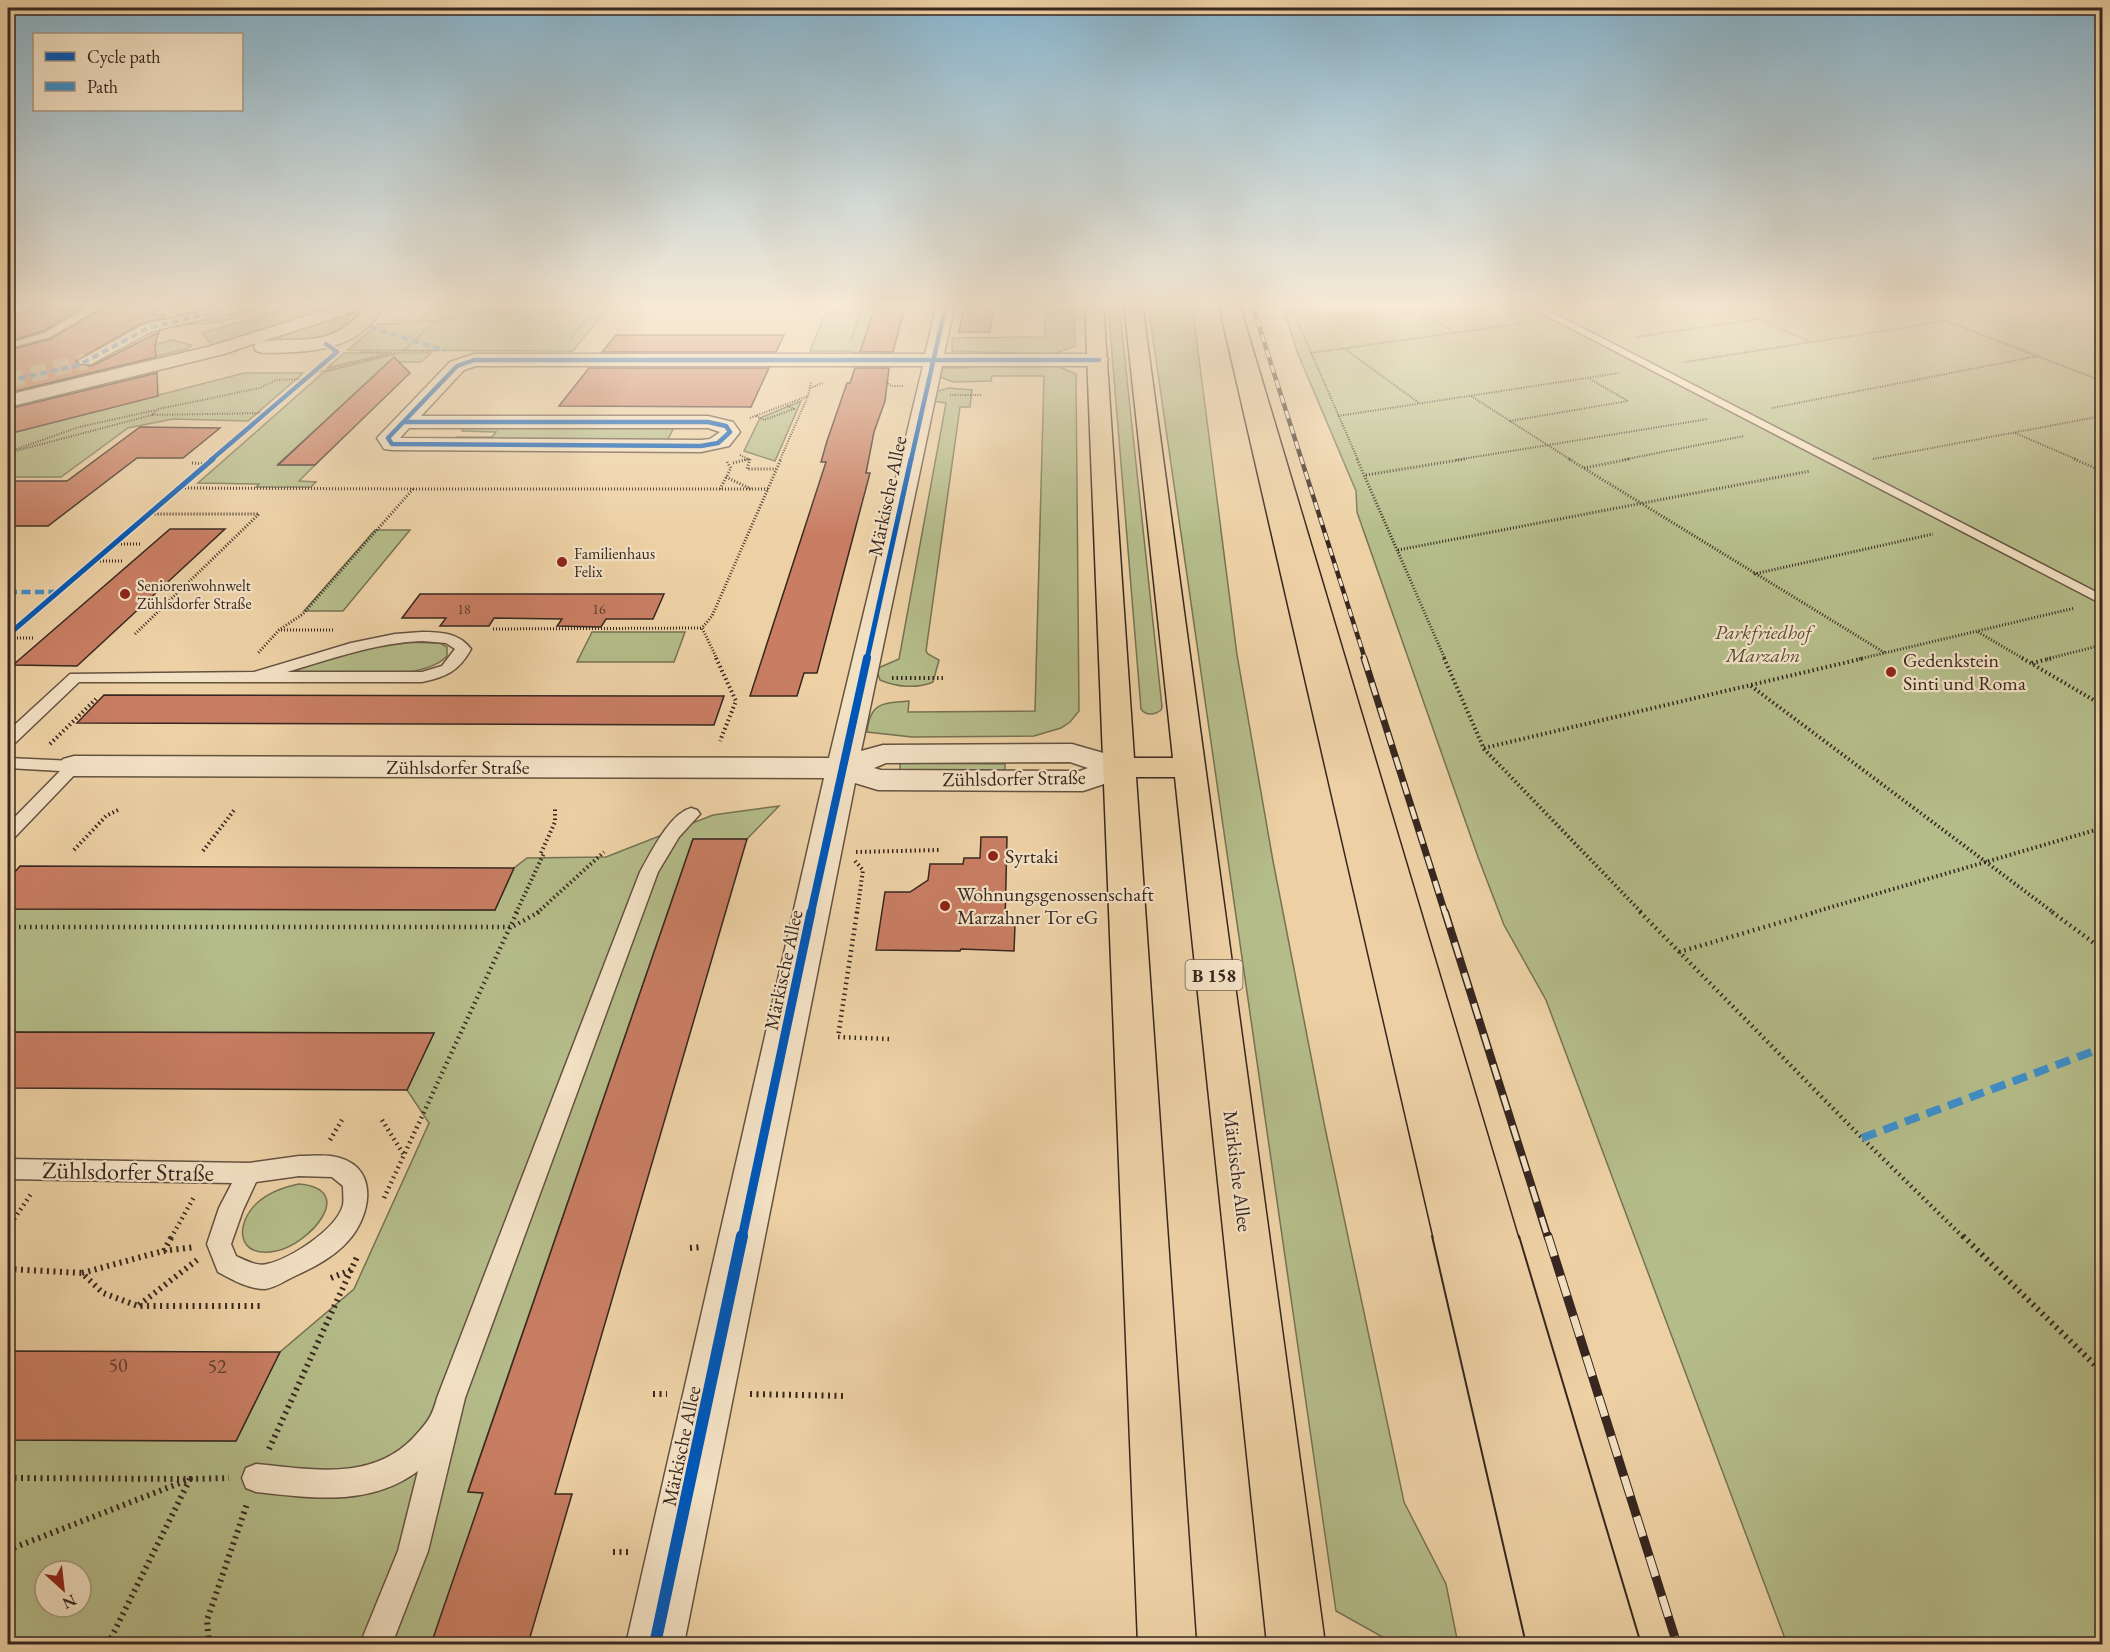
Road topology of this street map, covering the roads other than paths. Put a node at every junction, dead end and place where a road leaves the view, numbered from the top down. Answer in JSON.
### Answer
{"nodes":[{"id":1,"x":89,"y":381,"type":"edge"},
{"id":2,"x":443,"y":381,"type":"edge"},
{"id":3,"x":928,"y":381,"type":"edge"},
{"id":4,"x":1100,"y":381,"type":"edge"},
{"id":5,"x":1142,"y":381,"type":"edge"},
{"id":6,"x":1680,"y":381,"type":"edge"},
{"id":7,"x":8,"y":401,"type":"edge"},
{"id":8,"x":405,"y":422,"type":"junction"},
{"id":9,"x":2103,"y":600,"type":"edge"},
{"id":10,"x":255,"y":677,"type":"junction"},
{"id":11,"x":8,"y":740,"type":"edge"},
{"id":12,"x":16,"y":764,"type":"edge"},
{"id":13,"x":74,"y":766,"type":"junction"},
{"id":14,"x":1188,"y":767,"type":"junction"},
{"id":15,"x":843,"y":768,"type":"junction"},
{"id":16,"x":1120,"y":768,"type":"junction"},
{"id":17,"x":691,"y":814,"type":"dead end"},
{"id":18,"x":8,"y":834,"type":"edge"},
{"id":19,"x":8,"y":1169,"type":"edge"},
{"id":20,"x":249,"y":1173,"type":"junction"},
{"id":21,"x":444,"y":1425,"type":"junction"},
{"id":22,"x":256,"y":1478,"type":"road end"},
{"id":23,"x":376,"y":1644,"type":"edge"},
{"id":24,"x":655,"y":1644,"type":"edge"},
{"id":25,"x":1167,"y":1644,"type":"edge"},
{"id":26,"x":1296,"y":1644,"type":"edge"}],
"edges":[{"from":1,"to":7,"type":"street"},
{"from":2,"to":8,"type":"street"},
{"from":3,"to":15,"type":"street","name":"Märkische Allee"},
{"from":4,"to":16,"type":"main road"},
{"from":5,"to":14,"type":"main road","name":"Märkische Allee","number":"B 158"},
{"from":6,"to":9,"type":"lane"},
{"from":8,"to":8,"type":"street"},
{"from":10,"to":10,"type":"lane"},
{"from":10,"to":11,"type":"lane"},
{"from":12,"to":13,"type":"lane","name":"Zühlsdorfer Straße"},
{"from":13,"to":15,"type":"street","name":"Zühlsdorfer Straße"},
{"from":13,"to":18,"type":"lane"},
{"from":14,"to":16,"type":"main road"},
{"from":14,"to":26,"type":"main road","name":"Märkische Allee","number":"B 158"},
{"from":15,"to":16,"type":"street","name":"Zühlsdorfer Straße"},
{"from":15,"to":24,"type":"street","name":"Märkische Allee"},
{"from":16,"to":25,"type":"main road"},
{"from":17,"to":21,"type":"lane"},
{"from":19,"to":20,"type":"lane","name":"Zühlsdorfer Straße"},
{"from":20,"to":20,"type":"lane","name":"Zühlsdorfer Straße"},
{"from":21,"to":22,"type":"lane"},
{"from":21,"to":23,"type":"lane"}]}
